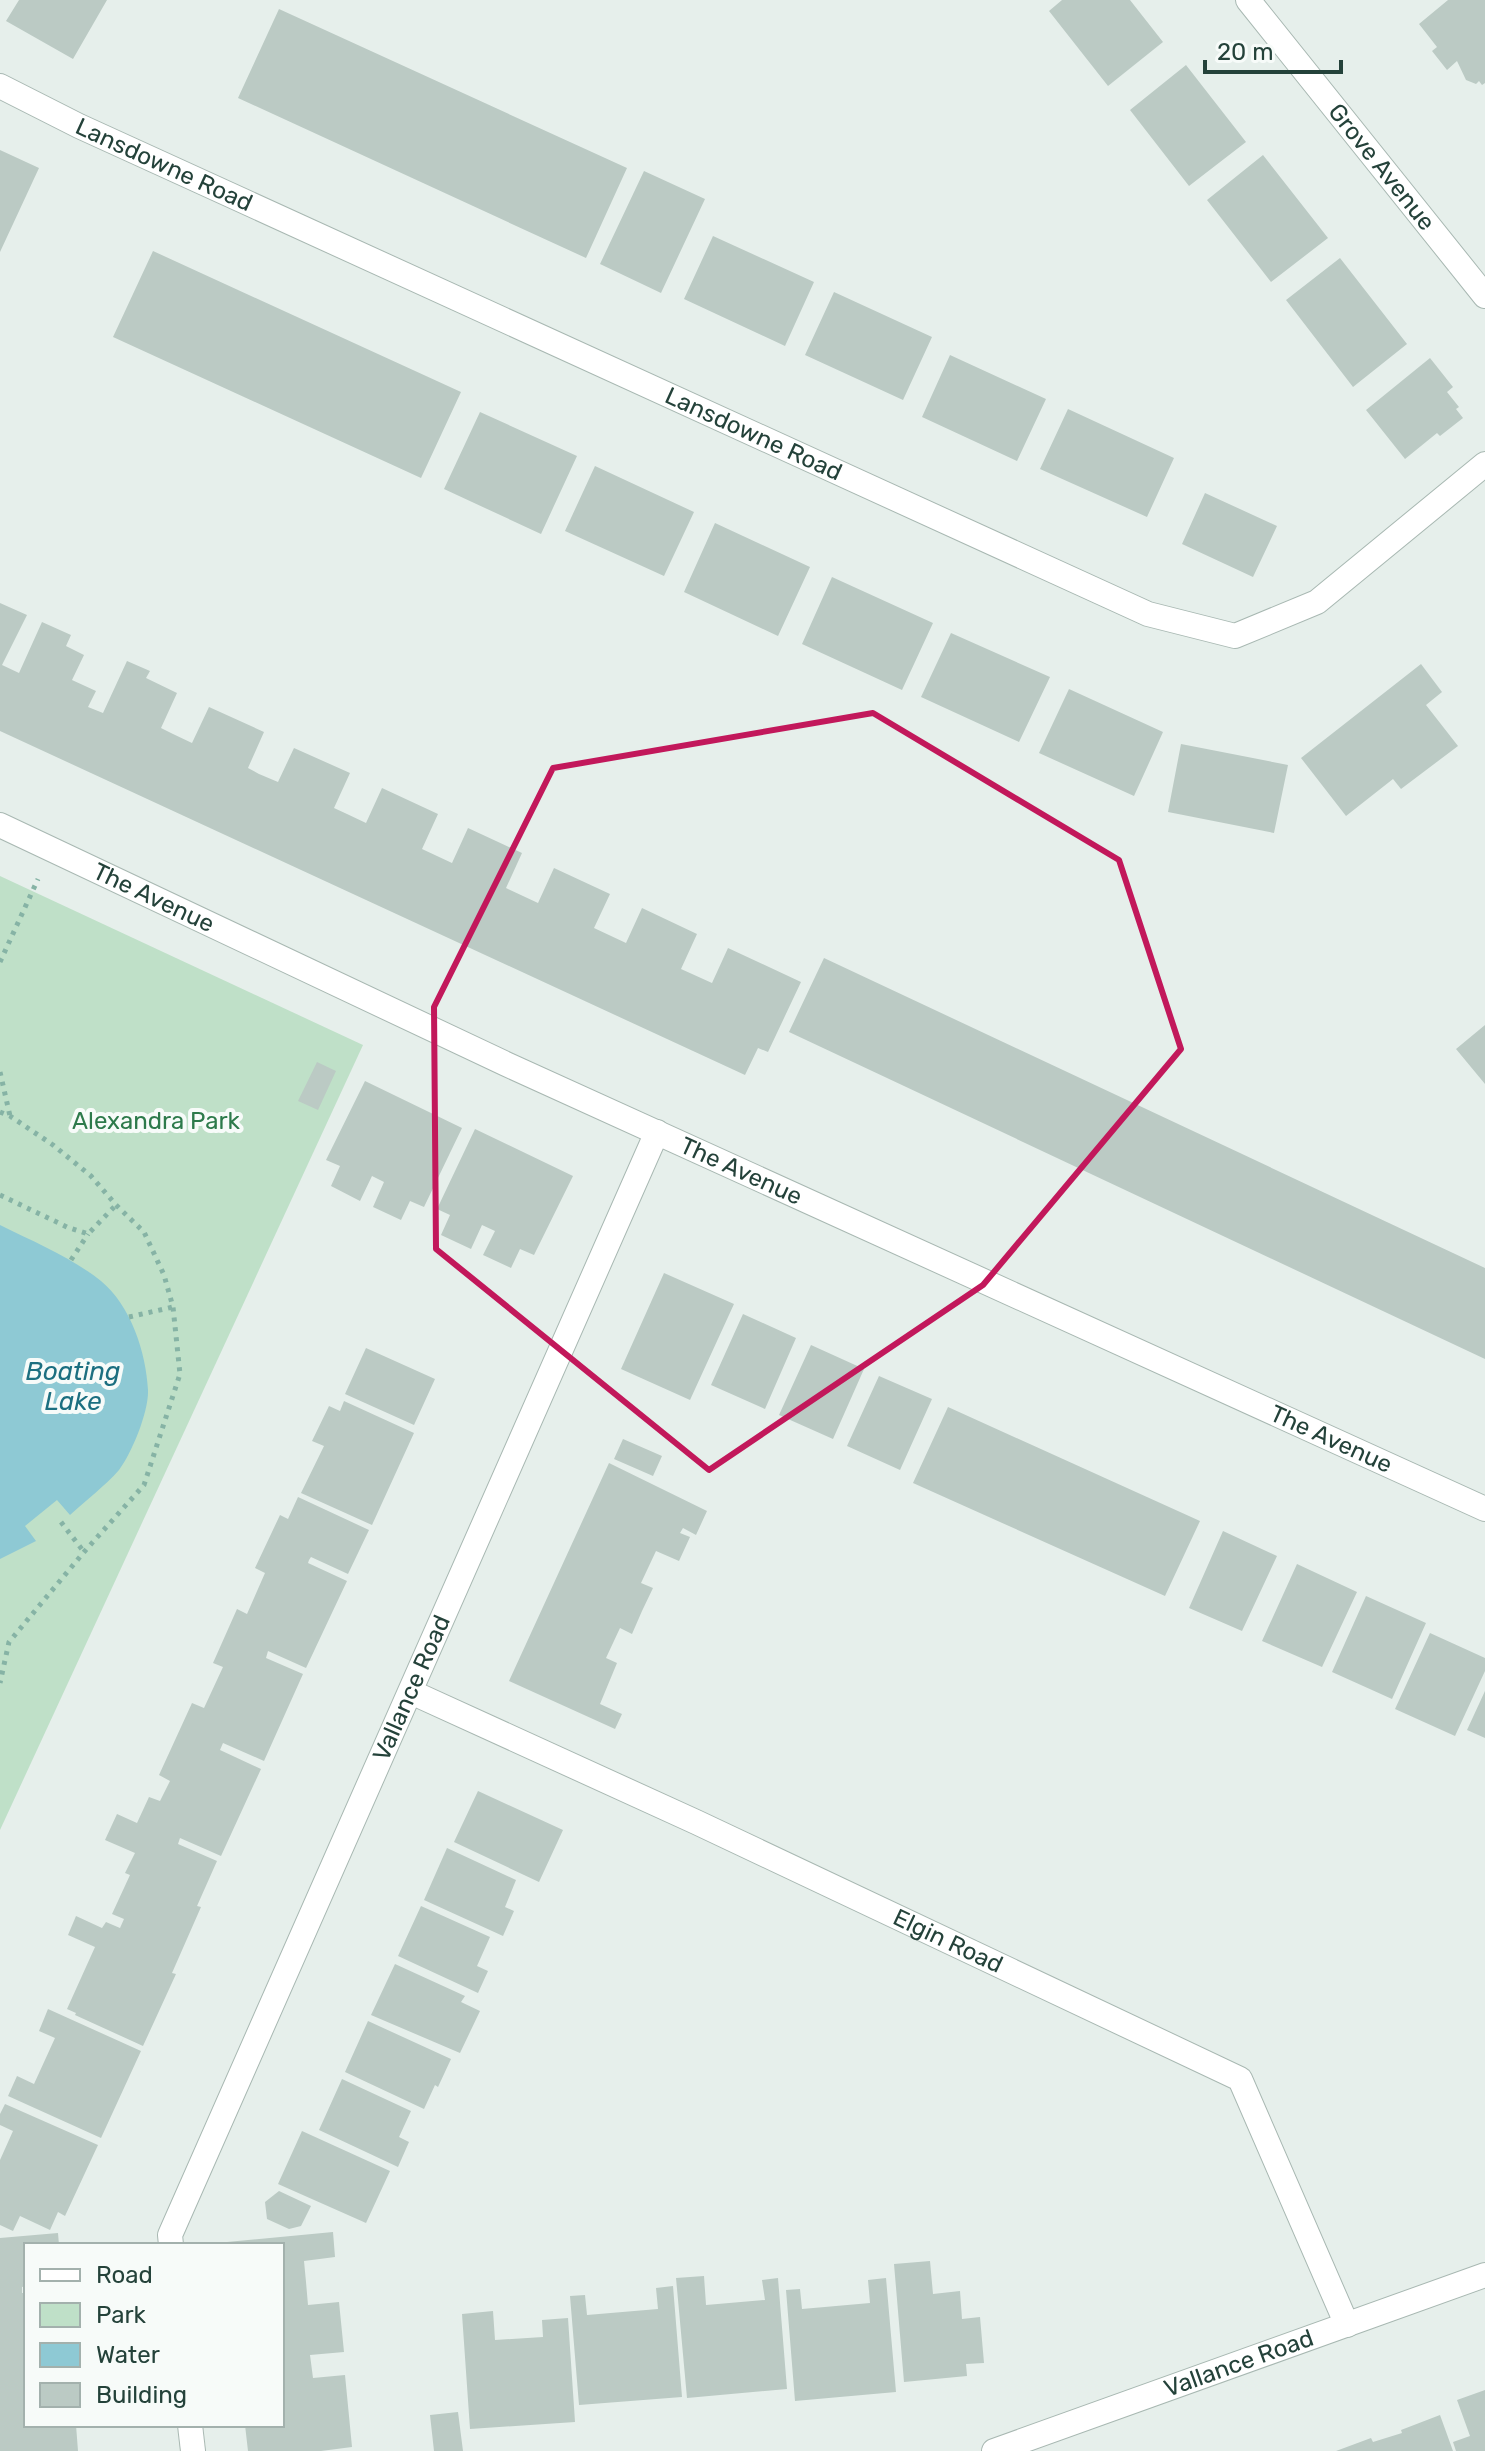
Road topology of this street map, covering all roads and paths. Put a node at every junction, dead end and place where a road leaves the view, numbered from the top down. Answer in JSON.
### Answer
{"nodes":[{"id":1,"x":1248,"y":0,"type":"edge"},
{"id":2,"x":0,"y":86,"type":"edge"},
{"id":3,"x":1485,"y":296,"type":"edge"},
{"id":4,"x":1485,"y":464,"type":"edge"},
{"id":5,"x":0,"y":825,"type":"edge"},
{"id":6,"x":51,"y":848,"type":"junction"},
{"id":7,"x":0,"y":962,"type":"edge"},
{"id":8,"x":0,"y":1072,"type":"edge"},
{"id":9,"x":0,"y":1112,"type":"edge"},
{"id":10,"x":10,"y":1116,"type":"junction"},
{"id":11,"x":657,"y":1132,"type":"junction"},
{"id":12,"x":0,"y":1195,"type":"edge"},
{"id":13,"x":116,"y":1205,"type":"junction"},
{"id":14,"x":88,"y":1234,"type":"junction"},
{"id":15,"x":71,"y":1260,"type":"dead end"},
{"id":16,"x":173,"y":1307,"type":"junction"},
{"id":17,"x":129,"y":1317,"type":"dead end"},
{"id":18,"x":1485,"y":1509,"type":"edge"},
{"id":19,"x":61,"y":1522,"type":"dead end"},
{"id":20,"x":84,"y":1552,"type":"junction"},
{"id":21,"x":0,"y":1683,"type":"edge"},
{"id":22,"x":411,"y":1692,"type":"junction"},
{"id":23,"x":171,"y":2243,"type":"edge"},
{"id":24,"x":1485,"y":2275,"type":"edge"},
{"id":25,"x":1347,"y":2325,"type":"junction"},
{"id":26,"x":190,"y":2427,"type":"edge"},
{"id":27,"x":193,"y":2451,"type":"edge"},
{"id":28,"x":994,"y":2451,"type":"edge"}],
"edges":[{"from":1,"to":3,"type":"street","name":"Grove Avenue"},
{"from":2,"to":4,"type":"street","name":"Lansdowne Road"},
{"from":5,"to":6,"type":"street","name":"The Avenue"},
{"from":6,"to":7,"type":"path"},
{"from":6,"to":11,"type":"street","name":"The Avenue"},
{"from":8,"to":10,"type":"path"},
{"from":9,"to":10,"type":"path"},
{"from":10,"to":13,"type":"path"},
{"from":11,"to":18,"type":"street","name":"The Avenue"},
{"from":11,"to":22,"type":"street","name":"Vallance Road"},
{"from":12,"to":14,"type":"path"},
{"from":13,"to":14,"type":"path"},
{"from":13,"to":16,"type":"path"},
{"from":14,"to":15,"type":"path"},
{"from":16,"to":17,"type":"path"},
{"from":16,"to":20,"type":"path"},
{"from":19,"to":20,"type":"path"},
{"from":20,"to":21,"type":"path"},
{"from":22,"to":23,"type":"street","name":"Vallance Road"},
{"from":22,"to":25,"type":"street","name":"Elgin Road"},
{"from":24,"to":25,"type":"street","name":"Vallance Road"},
{"from":25,"to":28,"type":"street","name":"Vallance Road"},
{"from":26,"to":27,"type":"street"}]}
